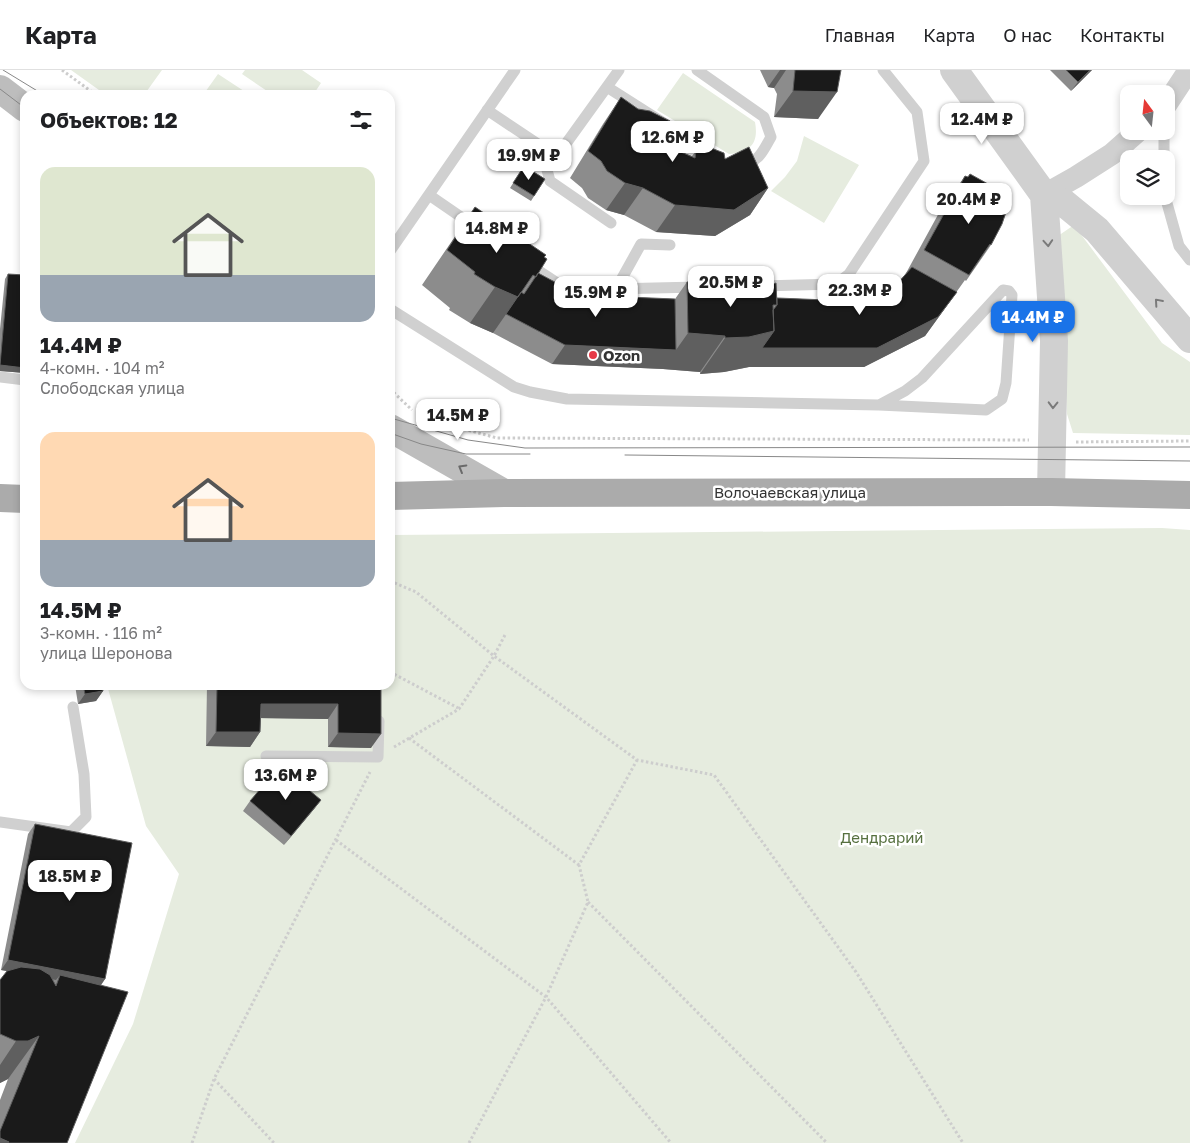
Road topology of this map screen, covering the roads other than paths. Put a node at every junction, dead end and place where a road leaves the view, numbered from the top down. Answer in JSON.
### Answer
{"nodes":[{"id":1,"x":515,"y":70,"type":"edge"},
{"id":2,"x":619,"y":70,"type":"edge"},
{"id":3,"x":697,"y":70,"type":"edge"},
{"id":4,"x":883,"y":70,"type":"edge"},
{"id":5,"x":954,"y":70,"type":"edge"},
{"id":6,"x":1189,"y":70,"type":"edge"},
{"id":7,"x":607,"y":87,"type":"junction"},
{"id":8,"x":0,"y":89,"type":"edge"},
{"id":9,"x":1175,"y":92,"type":"edge"},
{"id":10,"x":20,"y":104,"type":"edge"},
{"id":11,"x":487,"y":110,"type":"junction"},
{"id":12,"x":1128,"y":140,"type":"edge"},
{"id":13,"x":556,"y":156,"type":"junction"},
{"id":14,"x":1044,"y":194,"type":"junction"},
{"id":15,"x":429,"y":196,"type":"junction"},
{"id":16,"x":1168,"y":205,"type":"edge"},
{"id":17,"x":611,"y":223,"type":"dead end"},
{"id":18,"x":484,"y":233,"type":"edge"},
{"id":19,"x":395,"y":244,"type":"edge"},
{"id":20,"x":670,"y":245,"type":"dead end"},
{"id":21,"x":515,"y":255,"type":"edge"},
{"id":22,"x":1190,"y":260,"type":"edge"},
{"id":23,"x":750,"y":286,"type":"edge"},
{"id":24,"x":711,"y":287,"type":"edge"},
{"id":25,"x":616,"y":289,"type":"junction"},
{"id":26,"x":395,"y":312,"type":"edge"},
{"id":27,"x":1190,"y":339,"type":"edge"},
{"id":28,"x":0,"y":377,"type":"edge"},
{"id":29,"x":20,"y":379,"type":"edge"},
{"id":30,"x":880,"y":405,"type":"junction"},
{"id":31,"x":395,"y":431,"type":"edge"},
{"id":32,"x":1051,"y":492,"type":"junction"},
{"id":33,"x":504,"y":493,"type":"junction"},
{"id":34,"x":1190,"y":495,"type":"edge"},
{"id":35,"x":395,"y":496,"type":"edge"},
{"id":36,"x":0,"y":498,"type":"edge"},
{"id":37,"x":20,"y":499,"type":"edge"},
{"id":38,"x":73,"y":707,"type":"dead end"},
{"id":39,"x":380,"y":712,"type":"edge"},
{"id":40,"x":266,"y":756,"type":"dead end"},
{"id":41,"x":0,"y":822,"type":"edge"}],
"edges":[{"from":1,"to":11,"type":"lane"},
{"from":2,"to":7,"type":"lane"},
{"from":3,"to":7,"type":"lane"},
{"from":4,"to":23,"type":"lane"},
{"from":5,"to":14,"type":"street"},
{"from":6,"to":9,"type":"street"},
{"from":7,"to":13,"type":"lane"},
{"from":8,"to":10,"type":"main road"},
{"from":11,"to":13,"type":"lane"},
{"from":11,"to":15,"type":"lane"},
{"from":12,"to":14,"type":"street"},
{"from":13,"to":17,"type":"lane"},
{"from":27,"to":14,"type":"street","one_way":true},
{"from":14,"to":32,"type":"street","one_way":true},
{"from":15,"to":18,"type":"lane"},
{"from":15,"to":19,"type":"lane"},
{"from":16,"to":22,"type":"lane"},
{"from":20,"to":25,"type":"lane"},
{"from":21,"to":25,"type":"lane"},
{"from":24,"to":25,"type":"lane"},
{"from":26,"to":30,"type":"lane"},
{"from":28,"to":29,"type":"lane"},
{"from":30,"to":30,"type":"lane"},
{"from":33,"to":31,"type":"main road","one_way":true},
{"from":32,"to":33,"type":"main road","name":"Волочаевская улица"},
{"from":32,"to":34,"type":"main road","name":"Волочаевская улица"},
{"from":33,"to":35,"type":"main road","name":"Волочаевская улица"},
{"from":36,"to":37,"type":"main road"},
{"from":38,"to":41,"type":"lane"},
{"from":39,"to":40,"type":"lane"}]}
